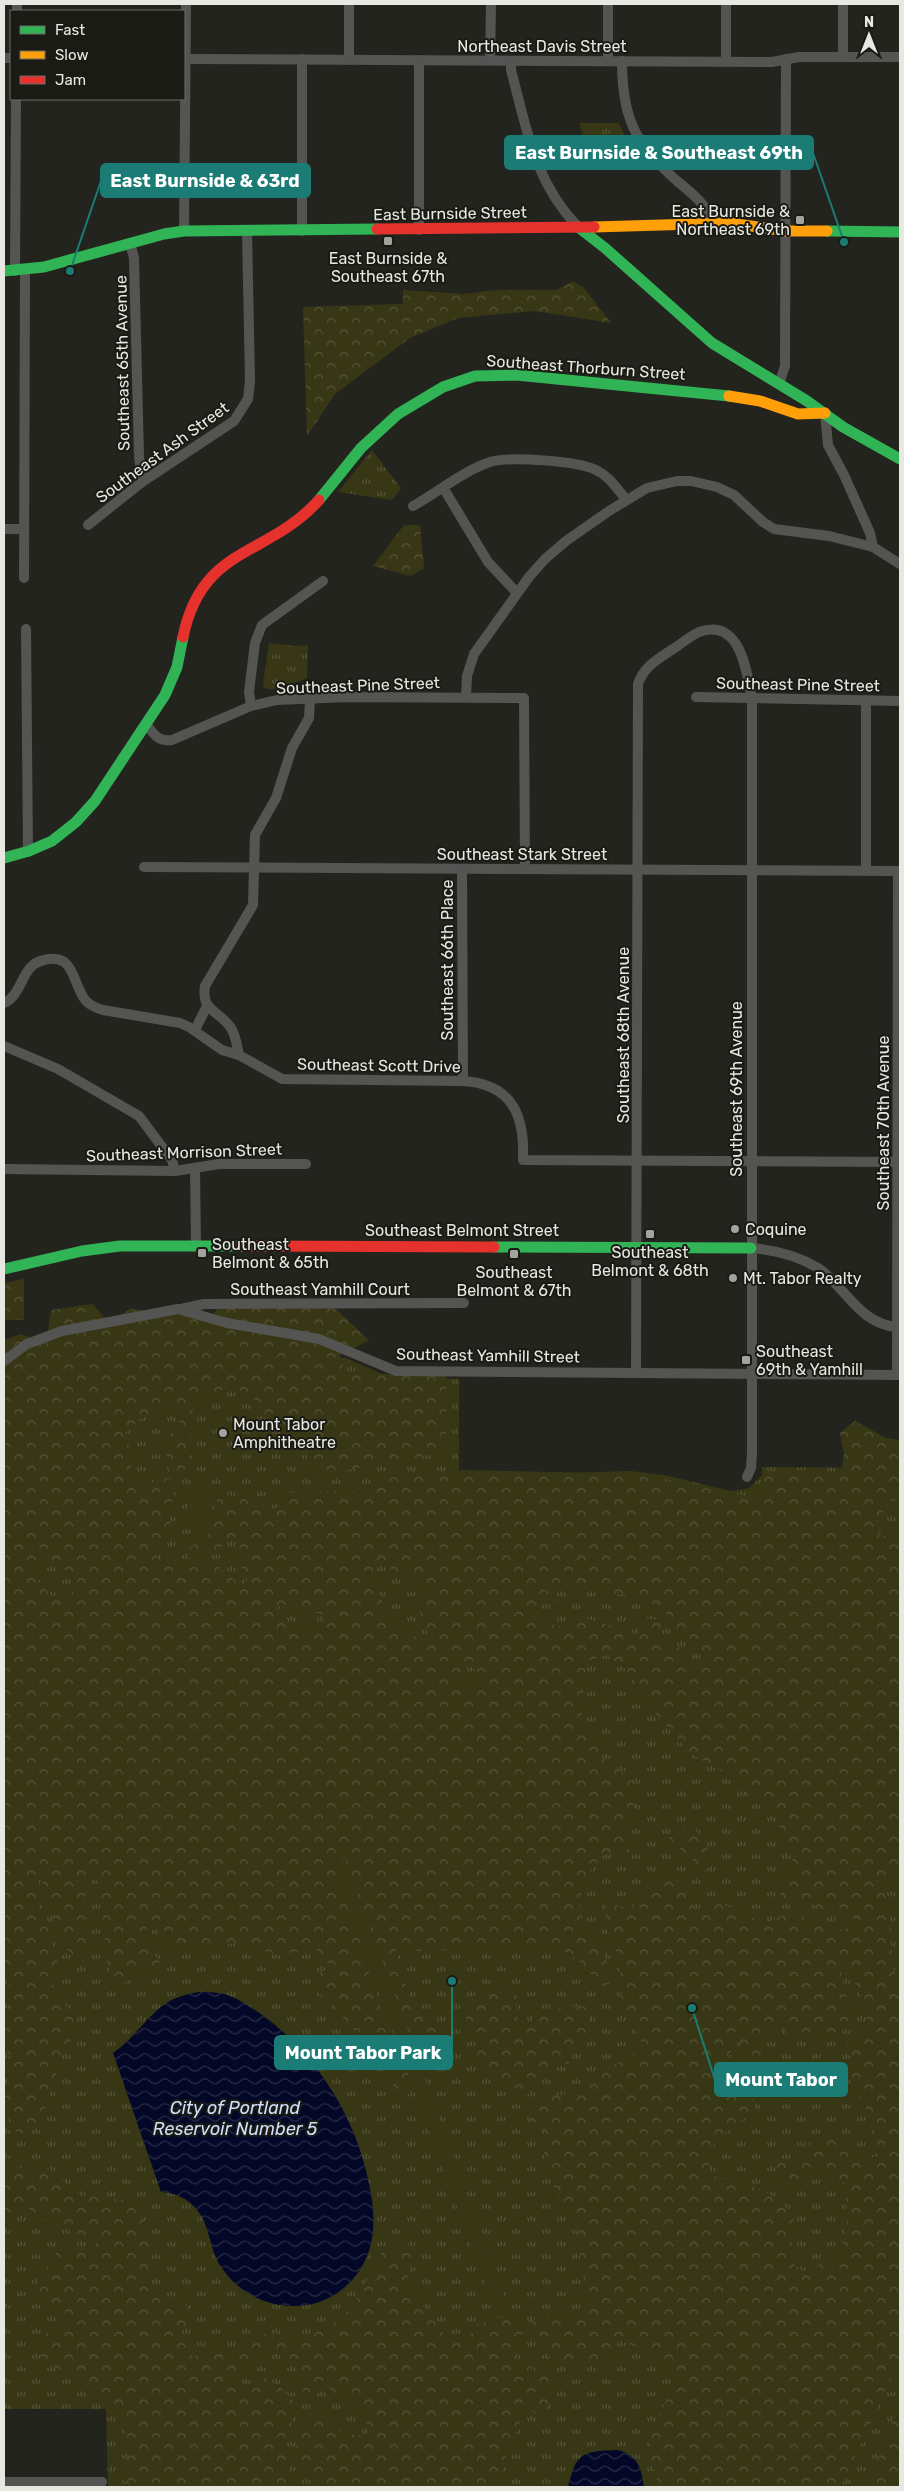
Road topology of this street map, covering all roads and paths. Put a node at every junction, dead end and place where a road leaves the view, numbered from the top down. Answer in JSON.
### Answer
{"nodes":[{"id":1,"x":186,"y":4,"type":"edge"},
{"id":2,"x":349,"y":4,"type":"edge"},
{"id":3,"x":491,"y":4,"type":"edge"},
{"id":4,"x":608,"y":4,"type":"edge"},
{"id":5,"x":726,"y":4,"type":"edge"},
{"id":6,"x":843,"y":4,"type":"edge"},
{"id":7,"x":185,"y":32,"type":"edge"},
{"id":8,"x":843,"y":57,"type":"junction"},
{"id":9,"x":900,"y":57,"type":"edge"},
{"id":10,"x":185,"y":59,"type":"edge"},
{"id":11,"x":302,"y":59,"type":"junction"},
{"id":12,"x":786,"y":59,"type":"junction"},
{"id":13,"x":349,"y":60,"type":"junction"},
{"id":14,"x":419,"y":60,"type":"junction"},
{"id":15,"x":490,"y":60,"type":"junction"},
{"id":16,"x":511,"y":61,"type":"junction"},
{"id":17,"x":608,"y":61,"type":"junction"},
{"id":18,"x":622,"y":61,"type":"junction"},
{"id":19,"x":726,"y":62,"type":"junction"},
{"id":20,"x":16,"y":100,"type":"edge"},
{"id":21,"x":184,"y":100,"type":"edge"},
{"id":22,"x":714,"y":224,"type":"junction"},
{"id":23,"x":578,"y":228,"type":"junction"},
{"id":24,"x":419,"y":230,"type":"junction"},
{"id":25,"x":247,"y":231,"type":"junction"},
{"id":26,"x":302,"y":231,"type":"junction"},
{"id":27,"x":786,"y":231,"type":"junction"},
{"id":28,"x":184,"y":232,"type":"junction"},
{"id":29,"x":900,"y":232,"type":"edge"},
{"id":30,"x":130,"y":243,"type":"junction"},
{"id":31,"x":15,"y":270,"type":"edge"},
{"id":32,"x":779,"y":384,"type":"junction"},
{"id":33,"x":824,"y":413,"type":"junction"},
{"id":34,"x":900,"y":457,"type":"edge"},
{"id":35,"x":142,"y":482,"type":"junction"},
{"id":36,"x":444,"y":489,"type":"junction"},
{"id":37,"x":626,"y":499,"type":"junction"},
{"id":38,"x":413,"y":506,"type":"dead end"},
{"id":39,"x":88,"y":525,"type":"dead end"},
{"id":40,"x":4,"y":529,"type":"edge"},
{"id":41,"x":24,"y":529,"type":"junction"},
{"id":42,"x":873,"y":546,"type":"junction"},
{"id":43,"x":900,"y":564,"type":"edge"},
{"id":44,"x":24,"y":578,"type":"dead end"},
{"id":45,"x":323,"y":581,"type":"dead end"},
{"id":46,"x":517,"y":593,"type":"junction"},
{"id":47,"x":26,"y":629,"type":"dead end"},
{"id":48,"x":696,"y":697,"type":"dead end"},
{"id":49,"x":466,"y":698,"type":"junction"},
{"id":50,"x":310,"y":699,"type":"junction"},
{"id":51,"x":752,"y":700,"type":"junction"},
{"id":52,"x":866,"y":700,"type":"junction"},
{"id":53,"x":900,"y":701,"type":"edge"},
{"id":54,"x":251,"y":706,"type":"junction"},
{"id":55,"x":147,"y":725,"type":"junction"},
{"id":56,"x":28,"y":852,"type":"junction"},
{"id":57,"x":4,"y":858,"type":"edge"},
{"id":58,"x":144,"y":867,"type":"dead end"},
{"id":59,"x":253,"y":868,"type":"junction"},
{"id":60,"x":462,"y":869,"type":"junction"},
{"id":61,"x":525,"y":869,"type":"junction"},
{"id":62,"x":638,"y":870,"type":"junction"},
{"id":63,"x":752,"y":870,"type":"junction"},
{"id":64,"x":866,"y":872,"type":"junction"},
{"id":65,"x":899,"y":872,"type":"edge"},
{"id":66,"x":4,"y":1003,"type":"edge"},
{"id":67,"x":207,"y":1006,"type":"junction"},
{"id":68,"x":195,"y":1030,"type":"junction"},
{"id":69,"x":4,"y":1046,"type":"edge"},
{"id":70,"x":239,"y":1055,"type":"junction"},
{"id":71,"x":462,"y":1081,"type":"junction"},
{"id":72,"x":638,"y":1161,"type":"junction"},
{"id":73,"x":750,"y":1161,"type":"junction"},
{"id":74,"x":899,"y":1162,"type":"edge"},
{"id":75,"x":306,"y":1164,"type":"dead end"},
{"id":76,"x":4,"y":1169,"type":"edge"},
{"id":77,"x":195,"y":1169,"type":"junction"},
{"id":78,"x":175,"y":1171,"type":"junction"},
{"id":79,"x":196,"y":1246,"type":"junction"},
{"id":80,"x":637,"y":1247,"type":"junction"},
{"id":81,"x":751,"y":1248,"type":"junction"},
{"id":82,"x":4,"y":1269,"type":"edge"},
{"id":83,"x":464,"y":1303,"type":"dead end"},
{"id":84,"x":178,"y":1309,"type":"junction"},
{"id":85,"x":897,"y":1327,"type":"junction"},
{"id":86,"x":4,"y":1361,"type":"edge"},
{"id":87,"x":636,"y":1373,"type":"junction"},
{"id":88,"x":751,"y":1373,"type":"junction"},
{"id":89,"x":899,"y":1375,"type":"edge"},
{"id":90,"x":748,"y":1477,"type":"dead end"},
{"id":91,"x":4,"y":2482,"type":"edge"},
{"id":92,"x":102,"y":2482,"type":"dead end"}],
"edges":[{"from":1,"to":7,"type":"street"},
{"from":2,"to":13,"type":"street"},
{"from":3,"to":15,"type":"street"},
{"from":4,"to":17,"type":"street"},
{"from":5,"to":19,"type":"street"},
{"from":6,"to":8,"type":"street"},
{"from":8,"to":9,"type":"street","name":"Northeast Davis Street"},
{"from":8,"to":12,"type":"street","name":"Northeast Davis Street"},
{"from":10,"to":11,"type":"street","name":"Northeast Davis Street"},
{"from":11,"to":13,"type":"street","name":"Northeast Davis Street"},
{"from":11,"to":26,"type":"street"},
{"from":12,"to":19,"type":"street","name":"Northeast Davis Street"},
{"from":12,"to":27,"type":"street"},
{"from":13,"to":14,"type":"street","name":"Northeast Davis Street"},
{"from":14,"to":15,"type":"street","name":"Northeast Davis Street"},
{"from":14,"to":24,"type":"street"},
{"from":15,"to":16,"type":"street","name":"Northeast Davis Street"},
{"from":16,"to":17,"type":"street","name":"Northeast Davis Street"},
{"from":16,"to":23,"type":"street"},
{"from":17,"to":18,"type":"street","name":"Northeast Davis Street"},
{"from":18,"to":19,"type":"street","name":"Northeast Davis Street"},
{"from":18,"to":22,"type":"street"},
{"from":20,"to":31,"type":"street"},
{"from":21,"to":28,"type":"street"},
{"from":22,"to":23,"type":"street","name":"East Burnside Street"},
{"from":22,"to":27,"type":"street","name":"East Burnside Street"},
{"from":23,"to":24,"type":"street","name":"East Burnside Street"},
{"from":23,"to":32,"type":"street"},
{"from":24,"to":26,"type":"street","name":"East Burnside Street"},
{"from":25,"to":26,"type":"street","name":"East Burnside Street"},
{"from":25,"to":28,"type":"street","name":"East Burnside Street"},
{"from":25,"to":35,"type":"street","name":"Southeast Ash Street"},
{"from":27,"to":29,"type":"street","name":"East Burnside Street"},
{"from":27,"to":32,"type":"street"},
{"from":28,"to":30,"type":"street","name":"East Burnside Street"},
{"from":30,"to":31,"type":"street","name":"East Burnside Street"},
{"from":30,"to":35,"type":"street","name":"Southeast 65th Avenue"},
{"from":31,"to":41,"type":"street"},
{"from":32,"to":33,"type":"street"},
{"from":33,"to":34,"type":"street"},
{"from":33,"to":42,"type":"street"},
{"from":33,"to":55,"type":"street","name":"Southeast Thorburn Street"},
{"from":35,"to":39,"type":"street","name":"Southeast Ash Street"},
{"from":36,"to":37,"type":"street"},
{"from":36,"to":38,"type":"street"},
{"from":36,"to":46,"type":"street"},
{"from":37,"to":42,"type":"street"},
{"from":37,"to":46,"type":"street"},
{"from":40,"to":41,"type":"street"},
{"from":41,"to":44,"type":"street"},
{"from":42,"to":43,"type":"street"},
{"from":45,"to":54,"type":"street"},
{"from":46,"to":49,"type":"street"},
{"from":47,"to":56,"type":"street"},
{"from":48,"to":51,"type":"street","name":"Southeast Pine Street"},
{"from":49,"to":50,"type":"street","name":"Southeast Pine Street"},
{"from":49,"to":61,"type":"street","name":"Southeast Pine Street"},
{"from":50,"to":54,"type":"street","name":"Southeast Pine Street"},
{"from":50,"to":59,"type":"street"},
{"from":51,"to":52,"type":"street","name":"Southeast Pine Street"},
{"from":51,"to":62,"type":"street","name":"Southeast 68th Avenue"},
{"from":51,"to":63,"type":"street","name":"Southeast 69th Avenue"},
{"from":52,"to":53,"type":"street","name":"Southeast Pine Street"},
{"from":52,"to":64,"type":"street"},
{"from":54,"to":55,"type":"street","name":"Southeast Pine Street"},
{"from":55,"to":56,"type":"street","name":"Southeast Thorburn Street"},
{"from":56,"to":57,"type":"street","name":"Southeast Thorburn Street"},
{"from":58,"to":59,"type":"street","name":"Southeast Stark Street"},
{"from":59,"to":60,"type":"street","name":"Southeast Stark Street"},
{"from":59,"to":67,"type":"street"},
{"from":60,"to":61,"type":"street","name":"Southeast Stark Street"},
{"from":60,"to":71,"type":"street","name":"Southeast 66th Place"},
{"from":61,"to":62,"type":"street","name":"Southeast Stark Street"},
{"from":62,"to":63,"type":"street","name":"Southeast Stark Street"},
{"from":62,"to":72,"type":"street","name":"Southeast 68th Avenue"},
{"from":63,"to":64,"type":"street","name":"Southeast Stark Street"},
{"from":63,"to":73,"type":"street","name":"Southeast 69th Avenue"},
{"from":64,"to":65,"type":"street","name":"Southeast Stark Street"},
{"from":65,"to":74,"type":"street","name":"Southeast 70th Avenue"},
{"from":66,"to":68,"type":"street","name":"Southeast Scott Drive"},
{"from":67,"to":68,"type":"street"},
{"from":67,"to":70,"type":"street"},
{"from":68,"to":70,"type":"street","name":"Southeast Scott Drive"},
{"from":69,"to":78,"type":"street"},
{"from":70,"to":71,"type":"street","name":"Southeast Scott Drive"},
{"from":71,"to":72,"type":"street","name":"Southeast Scott Drive"},
{"from":72,"to":73,"type":"street"},
{"from":72,"to":80,"type":"street","name":"Southeast 68th Avenue"},
{"from":73,"to":74,"type":"street"},
{"from":73,"to":81,"type":"street","name":"Southeast 69th Avenue"},
{"from":74,"to":85,"type":"street","name":"Southeast 70th Avenue"},
{"from":75,"to":77,"type":"street","name":"Southeast Morrison Street"},
{"from":76,"to":78,"type":"street","name":"Southeast Morrison Street"},
{"from":77,"to":78,"type":"street","name":"Southeast Morrison Street"},
{"from":77,"to":79,"type":"street"},
{"from":79,"to":80,"type":"street","name":"Southeast Belmont Street"},
{"from":79,"to":82,"type":"street","name":"Southeast Belmont Street"},
{"from":80,"to":81,"type":"street","name":"Southeast Belmont Street"},
{"from":80,"to":87,"type":"street","name":"Southeast 68th Avenue"},
{"from":81,"to":85,"type":"street","name":"Southeast Belmont Street"},
{"from":81,"to":88,"type":"street","name":"Southeast 69th Avenue"},
{"from":83,"to":84,"type":"street","name":"Southeast Yamhill Court"},
{"from":84,"to":86,"type":"street","name":"Southeast Yamhill Street"},
{"from":84,"to":87,"type":"street","name":"Southeast Yamhill Street"},
{"from":85,"to":89,"type":"street","name":"Southeast 70th Avenue"},
{"from":87,"to":88,"type":"street","name":"Southeast Yamhill Street"},
{"from":88,"to":89,"type":"street","name":"Southeast Yamhill Street"},
{"from":88,"to":90,"type":"street","name":"Southeast 69th Avenue"},
{"from":91,"to":92,"type":"street"}]}
